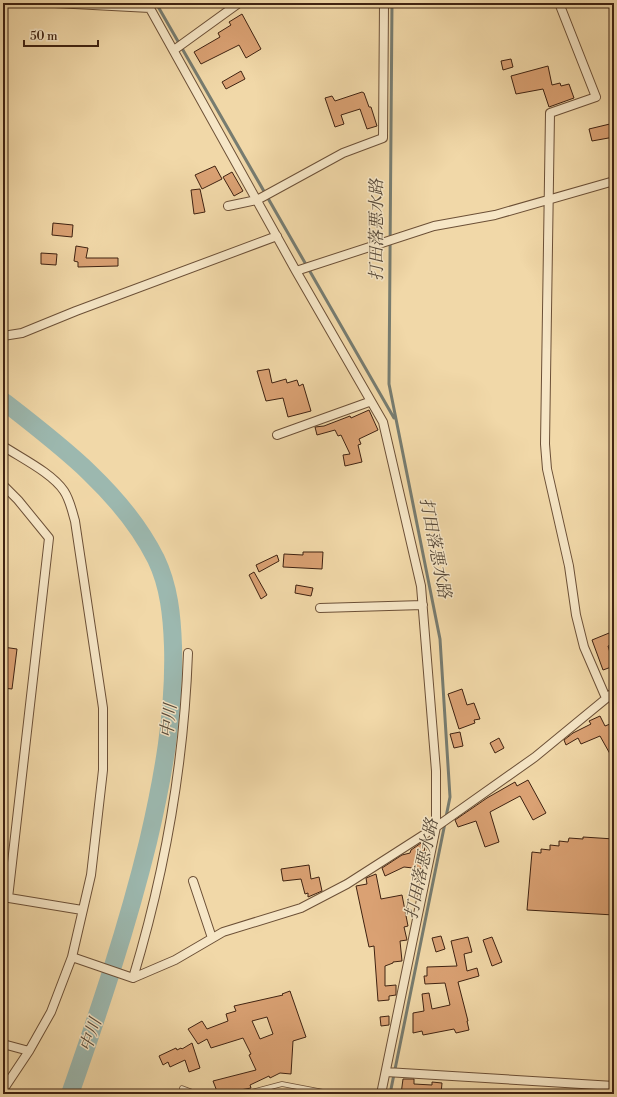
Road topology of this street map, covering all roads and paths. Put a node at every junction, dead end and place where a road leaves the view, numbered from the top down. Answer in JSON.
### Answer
{"nodes":[{"id":1,"x":55,"y":3,"type":"edge"},
{"id":2,"x":239,"y":3,"type":"edge"},
{"id":3,"x":384,"y":3,"type":"edge"},
{"id":4,"x":559,"y":3,"type":"edge"},
{"id":5,"x":149,"y":6,"type":"edge"},
{"id":6,"x":174,"y":50,"type":"junction"},
{"id":7,"x":614,"y":181,"type":"edge"},
{"id":8,"x":257,"y":200,"type":"junction"},
{"id":9,"x":548,"y":200,"type":"junction"},
{"id":10,"x":228,"y":206,"type":"dead end"},
{"id":11,"x":277,"y":236,"type":"junction"},
{"id":12,"x":296,"y":272,"type":"junction"},
{"id":13,"x":3,"y":336,"type":"edge"},
{"id":14,"x":369,"y":402,"type":"junction"},
{"id":15,"x":277,"y":435,"type":"dead end"},
{"id":16,"x":3,"y":446,"type":"edge"},
{"id":17,"x":3,"y":485,"type":"edge"},
{"id":18,"x":423,"y":605,"type":"junction"},
{"id":19,"x":320,"y":608,"type":"dead end"},
{"id":20,"x":188,"y":653,"type":"dead end"},
{"id":21,"x":614,"y":692,"type":"edge"},
{"id":22,"x":606,"y":698,"type":"junction"},
{"id":23,"x":436,"y":827,"type":"junction"},
{"id":24,"x":193,"y":881,"type":"dead end"},
{"id":25,"x":6,"y":898,"type":"edge"},
{"id":26,"x":82,"y":910,"type":"junction"},
{"id":27,"x":212,"y":938,"type":"junction"},
{"id":28,"x":72,"y":957,"type":"junction"},
{"id":29,"x":133,"y":978,"type":"junction"},
{"id":30,"x":3,"y":1044,"type":"edge"},
{"id":31,"x":29,"y":1051,"type":"junction"},
{"id":32,"x":386,"y":1072,"type":"junction"},
{"id":33,"x":614,"y":1086,"type":"edge"},
{"id":34,"x":182,"y":1088,"type":"dead end"},
{"id":35,"x":3,"y":1090,"type":"edge"},
{"id":36,"x":198,"y":1094,"type":"edge"},
{"id":37,"x":244,"y":1094,"type":"edge"},
{"id":38,"x":334,"y":1094,"type":"edge"},
{"id":39,"x":381,"y":1094,"type":"edge"}],
"edges":[{"from":1,"to":5,"type":"street"},
{"from":2,"to":6,"type":"street"},
{"from":3,"to":8,"type":"street"},
{"from":4,"to":9,"type":"street"},
{"from":5,"to":6,"type":"street"},
{"from":6,"to":8,"type":"street"},
{"from":7,"to":9,"type":"street"},
{"from":8,"to":10,"type":"street"},
{"from":8,"to":11,"type":"street"},
{"from":9,"to":12,"type":"street"},
{"from":9,"to":22,"type":"street"},
{"from":11,"to":12,"type":"street"},
{"from":11,"to":13,"type":"street"},
{"from":12,"to":14,"type":"street"},
{"from":14,"to":15,"type":"street"},
{"from":14,"to":18,"type":"street"},
{"from":16,"to":26,"type":"street"},
{"from":17,"to":25,"type":"street"},
{"from":18,"to":19,"type":"street"},
{"from":18,"to":23,"type":"street"},
{"from":20,"to":29,"type":"street"},
{"from":21,"to":22,"type":"street"},
{"from":22,"to":23,"type":"street"},
{"from":23,"to":27,"type":"street"},
{"from":23,"to":32,"type":"street"},
{"from":24,"to":27,"type":"street"},
{"from":25,"to":26,"type":"street"},
{"from":26,"to":28,"type":"street"},
{"from":27,"to":29,"type":"street"},
{"from":28,"to":29,"type":"street"},
{"from":28,"to":31,"type":"street"},
{"from":30,"to":31,"type":"street"},
{"from":31,"to":35,"type":"street"},
{"from":32,"to":33,"type":"street"},
{"from":32,"to":39,"type":"street"},
{"from":34,"to":36,"type":"lane"},
{"from":37,"to":38,"type":"lane"}]}
